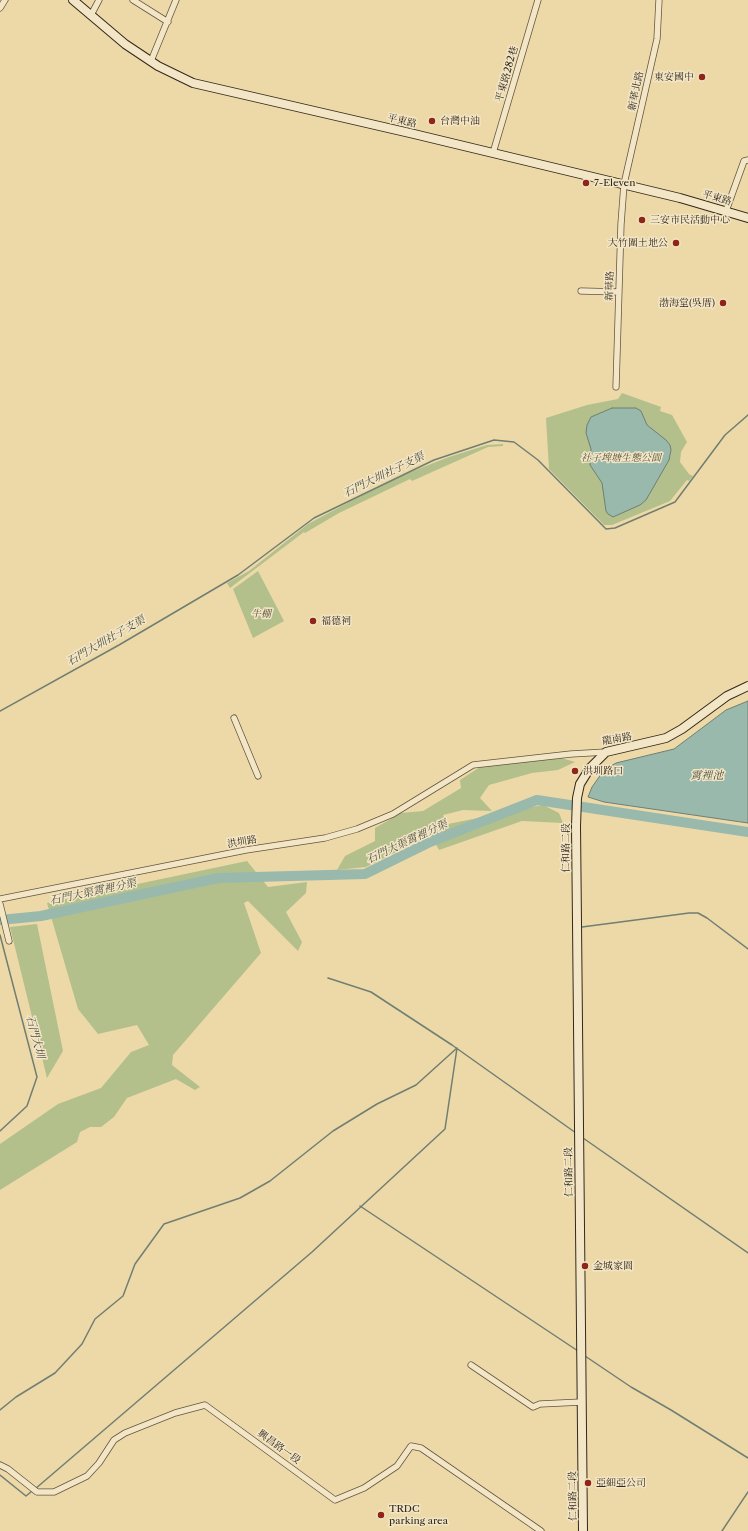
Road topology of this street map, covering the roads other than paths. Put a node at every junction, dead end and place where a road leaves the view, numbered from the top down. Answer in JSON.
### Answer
{"nodes":[{"id":1,"x":5,"y":0,"type":"edge"},
{"id":2,"x":73,"y":0,"type":"edge"},
{"id":3,"x":99,"y":0,"type":"edge"},
{"id":4,"x":133,"y":0,"type":"edge"},
{"id":5,"x":176,"y":0,"type":"edge"},
{"id":6,"x":538,"y":0,"type":"edge"},
{"id":7,"x":659,"y":0,"type":"edge"},
{"id":8,"x":0,"y":8,"type":"edge"},
{"id":9,"x":91,"y":15,"type":"junction"},
{"id":10,"x":168,"y":22,"type":"junction"},
{"id":11,"x":151,"y":61,"type":"junction"},
{"id":12,"x":493,"y":153,"type":"junction"},
{"id":13,"x":748,"y":160,"type":"edge"},
{"id":14,"x":624,"y":184,"type":"junction"},
{"id":15,"x":726,"y":211,"type":"junction"},
{"id":16,"x":748,"y":218,"type":"edge"},
{"id":17,"x":580,"y":292,"type":"dead end"},
{"id":18,"x":619,"y":292,"type":"junction"},
{"id":19,"x":616,"y":388,"type":"dead end"},
{"id":20,"x":748,"y":686,"type":"edge"},
{"id":21,"x":234,"y":718,"type":"dead end"},
{"id":22,"x":606,"y":752,"type":"junction"},
{"id":23,"x":473,"y":765,"type":"joint"},
{"id":24,"x":258,"y":776,"type":"dead end"},
{"id":25,"x":0,"y":899,"type":"edge"},
{"id":26,"x":0,"y":905,"type":"edge"},
{"id":27,"x":9,"y":941,"type":"dead end"},
{"id":28,"x":471,"y":1365,"type":"dead end"},
{"id":29,"x":582,"y":1402,"type":"junction"},
{"id":30,"x":0,"y":1465,"type":"edge"},
{"id":31,"x":541,"y":1531,"type":"edge"},
{"id":32,"x":583,"y":1531,"type":"edge"}],
"edges":[{"from":1,"to":8,"type":"street"},
{"from":2,"to":9,"type":"main road","name":"平東路"},
{"from":3,"to":9,"type":"street"},
{"from":4,"to":10,"type":"street"},
{"from":5,"to":10,"type":"street"},
{"from":6,"to":12,"type":"street","name":"平東路282巷"},
{"from":7,"to":14,"type":"street","name":"新華北路"},
{"from":9,"to":11,"type":"main road","name":"平東路"},
{"from":10,"to":11,"type":"street"},
{"from":11,"to":12,"type":"main road","name":"平東路"},
{"from":12,"to":14,"type":"main road","name":"平東路"},
{"from":13,"to":15,"type":"street"},
{"from":14,"to":15,"type":"main road","name":"平東路"},
{"from":14,"to":18,"type":"street","name":"新華路"},
{"from":15,"to":16,"type":"main road","name":"平東路"},
{"from":17,"to":18,"type":"street"},
{"from":18,"to":19,"type":"street","name":"新華路"},
{"from":20,"to":22,"type":"main road","name":"龍南路"},
{"from":21,"to":24,"type":"street"},
{"from":22,"to":23,"type":"street","name":"龍南路"},
{"from":22,"to":29,"type":"main road","name":"仁和路二段"},
{"from":23,"to":25,"type":"street","name":"洪圳路"},
{"from":26,"to":27,"type":"street"},
{"from":28,"to":29,"type":"street"},
{"from":29,"to":32,"type":"main road","name":"仁和路二段"},
{"from":30,"to":31,"type":"street","name":"興昌路一段"}]}
